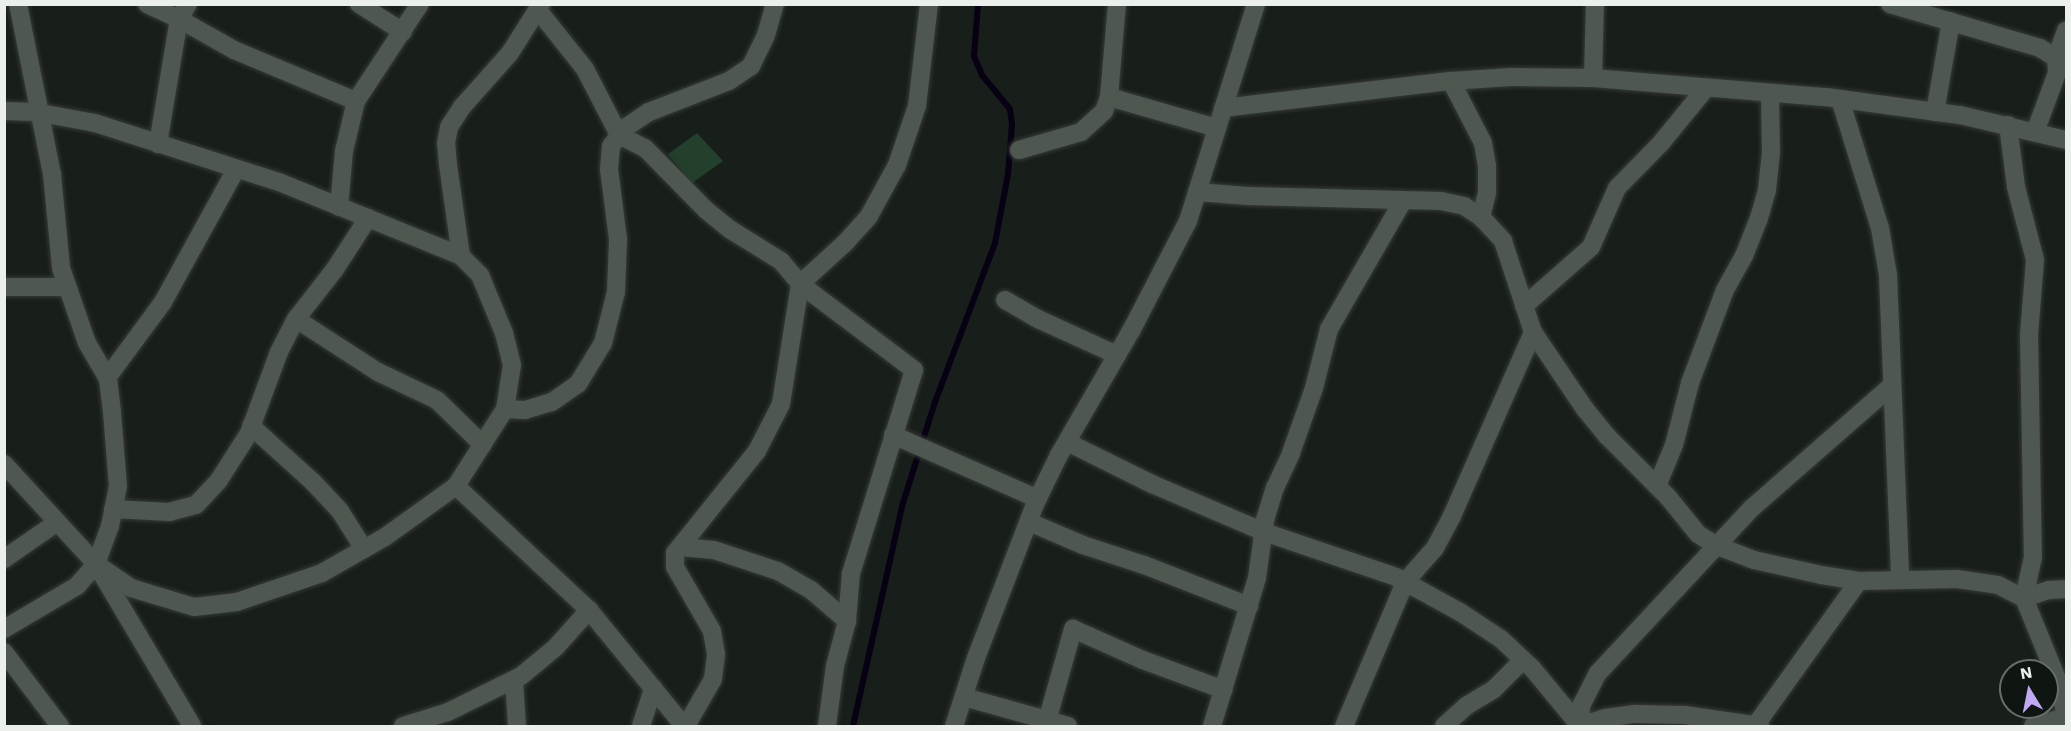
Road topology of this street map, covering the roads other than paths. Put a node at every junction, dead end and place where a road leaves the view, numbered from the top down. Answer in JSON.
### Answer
{"nodes":[{"id":1,"x":18,"y":4,"type":"edge"},
{"id":2,"x":147,"y":4,"type":"edge"},
{"id":3,"x":359,"y":4,"type":"edge"},
{"id":4,"x":420,"y":4,"type":"edge"},
{"id":5,"x":775,"y":4,"type":"edge"},
{"id":6,"x":929,"y":4,"type":"edge"},
{"id":7,"x":1117,"y":4,"type":"edge"},
{"id":8,"x":1256,"y":4,"type":"edge"},
{"id":9,"x":1595,"y":4,"type":"edge"},
{"id":10,"x":1890,"y":4,"type":"edge"},
{"id":11,"x":540,"y":7,"type":"edge"},
{"id":12,"x":183,"y":12,"type":"edge"},
{"id":13,"x":1951,"y":21,"type":"junction"},
{"id":14,"x":403,"y":32,"type":"junction"},
{"id":15,"x":2067,"y":32,"type":"edge"},
{"id":16,"x":2056,"y":58,"type":"junction"},
{"id":17,"x":1593,"y":78,"type":"junction"},
{"id":18,"x":1451,"y":81,"type":"junction"},
{"id":19,"x":1706,"y":88,"type":"junction"},
{"id":20,"x":1770,"y":93,"type":"junction"},
{"id":21,"x":1109,"y":97,"type":"junction"},
{"id":22,"x":1840,"y":99,"type":"junction"},
{"id":23,"x":356,"y":101,"type":"junction"},
{"id":24,"x":1223,"y":108,"type":"junction"},
{"id":25,"x":4,"y":111,"type":"edge"},
{"id":26,"x":1935,"y":112,"type":"junction"},
{"id":27,"x":42,"y":113,"type":"junction"},
{"id":28,"x":2008,"y":125,"type":"junction"},
{"id":29,"x":1217,"y":128,"type":"junction"},
{"id":30,"x":2035,"y":132,"type":"junction"},
{"id":31,"x":619,"y":135,"type":"junction"},
{"id":32,"x":2067,"y":140,"type":"edge"},
{"id":33,"x":158,"y":144,"type":"junction"},
{"id":34,"x":1019,"y":150,"type":"dead end"},
{"id":35,"x":236,"y":169,"type":"junction"},
{"id":36,"x":1197,"y":192,"type":"junction"},
{"id":37,"x":1403,"y":201,"type":"junction"},
{"id":38,"x":339,"y":207,"type":"junction"},
{"id":39,"x":1481,"y":217,"type":"junction"},
{"id":40,"x":368,"y":218,"type":"junction"},
{"id":41,"x":461,"y":256,"type":"junction"},
{"id":42,"x":800,"y":284,"type":"junction"},
{"id":43,"x":4,"y":286,"type":"edge"},
{"id":44,"x":67,"y":287,"type":"junction"},
{"id":45,"x":1005,"y":300,"type":"dead end"},
{"id":46,"x":1524,"y":306,"type":"junction"},
{"id":47,"x":296,"y":319,"type":"junction"},
{"id":48,"x":1533,"y":332,"type":"junction"},
{"id":49,"x":1117,"y":355,"type":"junction"},
{"id":50,"x":107,"y":378,"type":"junction"},
{"id":51,"x":1891,"y":386,"type":"junction"},
{"id":52,"x":505,"y":409,"type":"junction"},
{"id":53,"x":251,"y":426,"type":"junction"},
{"id":54,"x":901,"y":438,"type":"junction"},
{"id":55,"x":1067,"y":442,"type":"junction"},
{"id":56,"x":483,"y":445,"type":"junction"},
{"id":57,"x":4,"y":464,"type":"edge"},
{"id":58,"x":456,"y":486,"type":"junction"},
{"id":59,"x":1657,"y":486,"type":"junction"},
{"id":60,"x":1038,"y":499,"type":"junction"},
{"id":61,"x":114,"y":509,"type":"junction"},
{"id":62,"x":1029,"y":522,"type":"junction"},
{"id":63,"x":56,"y":523,"type":"junction"},
{"id":64,"x":1264,"y":532,"type":"junction"},
{"id":65,"x":1715,"y":545,"type":"junction"},
{"id":66,"x":680,"y":547,"type":"junction"},
{"id":67,"x":364,"y":549,"type":"junction"},
{"id":68,"x":4,"y":559,"type":"edge"},
{"id":69,"x":96,"y":564,"type":"junction"},
{"id":70,"x":1900,"y":579,"type":"junction"},
{"id":71,"x":1859,"y":581,"type":"junction"},
{"id":72,"x":1405,"y":582,"type":"junction"},
{"id":73,"x":2067,"y":589,"type":"edge"},
{"id":74,"x":2024,"y":598,"type":"junction"},
{"id":75,"x":1249,"y":606,"type":"junction"},
{"id":76,"x":589,"y":609,"type":"junction"},
{"id":77,"x":847,"y":621,"type":"junction"},
{"id":78,"x":4,"y":629,"type":"edge"},
{"id":79,"x":4,"y":652,"type":"edge"},
{"id":80,"x":1523,"y":660,"type":"junction"},
{"id":81,"x":514,"y":680,"type":"junction"},
{"id":82,"x":654,"y":688,"type":"junction"},
{"id":83,"x":1224,"y":690,"type":"junction"},
{"id":84,"x":963,"y":697,"type":"junction"},
{"id":85,"x":2067,"y":716,"type":"edge"},
{"id":86,"x":1025,"y":721,"type":"edge"},
{"id":87,"x":1047,"y":721,"type":"junction"},
{"id":88,"x":1734,"y":724,"type":"edge"},
{"id":89,"x":60,"y":726,"type":"edge"},
{"id":90,"x":192,"y":726,"type":"edge"},
{"id":91,"x":404,"y":726,"type":"edge"},
{"id":92,"x":517,"y":726,"type":"edge"},
{"id":93,"x":641,"y":726,"type":"edge"},
{"id":94,"x":685,"y":726,"type":"edge"},
{"id":95,"x":827,"y":726,"type":"edge"},
{"id":96,"x":954,"y":726,"type":"edge"},
{"id":97,"x":1068,"y":726,"type":"edge"},
{"id":98,"x":1212,"y":726,"type":"edge"},
{"id":99,"x":1344,"y":726,"type":"edge"},
{"id":100,"x":1444,"y":726,"type":"edge"},
{"id":101,"x":1580,"y":726,"type":"edge"},
{"id":102,"x":1757,"y":726,"type":"edge"},
{"id":103,"x":2033,"y":726,"type":"edge"}],
"edges":[{"from":1,"to":27,"type":"street"},
{"from":2,"to":12,"type":"street"},
{"from":3,"to":14,"type":"street"},
{"from":4,"to":14,"type":"street"},
{"from":5,"to":31,"type":"street"},
{"from":6,"to":42,"type":"street"},
{"from":7,"to":21,"type":"street"},
{"from":8,"to":24,"type":"street"},
{"from":9,"to":17,"type":"street"},
{"from":10,"to":13,"type":"street"},
{"from":11,"to":31,"type":"street"},
{"from":11,"to":41,"type":"street"},
{"from":12,"to":23,"type":"street"},
{"from":12,"to":33,"type":"street"},
{"from":13,"to":16,"type":"street"},
{"from":13,"to":26,"type":"street"},
{"from":14,"to":23,"type":"street"},
{"from":15,"to":16,"type":"street"},
{"from":16,"to":30,"type":"street"},
{"from":17,"to":18,"type":"street"},
{"from":17,"to":19,"type":"street"},
{"from":18,"to":24,"type":"street"},
{"from":18,"to":39,"type":"street"},
{"from":19,"to":20,"type":"street"},
{"from":19,"to":46,"type":"street"},
{"from":20,"to":22,"type":"street"},
{"from":20,"to":59,"type":"street"},
{"from":21,"to":29,"type":"street"},
{"from":21,"to":34,"type":"street"},
{"from":22,"to":26,"type":"street"},
{"from":22,"to":51,"type":"street"},
{"from":23,"to":38,"type":"street"},
{"from":24,"to":29,"type":"street"},
{"from":25,"to":27,"type":"street"},
{"from":26,"to":28,"type":"street"},
{"from":27,"to":33,"type":"street"},
{"from":27,"to":44,"type":"street"},
{"from":28,"to":30,"type":"street"},
{"from":28,"to":74,"type":"street"},
{"from":29,"to":36,"type":"street"},
{"from":30,"to":32,"type":"street"},
{"from":31,"to":42,"type":"street"},
{"from":31,"to":52,"type":"street"},
{"from":33,"to":35,"type":"street"},
{"from":35,"to":38,"type":"street"},
{"from":35,"to":50,"type":"street"},
{"from":36,"to":37,"type":"street"},
{"from":36,"to":49,"type":"street"},
{"from":37,"to":39,"type":"street"},
{"from":37,"to":64,"type":"street"},
{"from":38,"to":40,"type":"street"},
{"from":39,"to":46,"type":"street"},
{"from":40,"to":41,"type":"street"},
{"from":40,"to":47,"type":"street"},
{"from":41,"to":52,"type":"street"},
{"from":42,"to":54,"type":"street"},
{"from":42,"to":66,"type":"street"},
{"from":43,"to":44,"type":"street"},
{"from":44,"to":50,"type":"street"},
{"from":45,"to":49,"type":"street"},
{"from":46,"to":48,"type":"street"},
{"from":47,"to":53,"type":"street"},
{"from":47,"to":56,"type":"street"},
{"from":48,"to":59,"type":"street"},
{"from":48,"to":72,"type":"street"},
{"from":49,"to":55,"type":"street"},
{"from":50,"to":61,"type":"street"},
{"from":51,"to":65,"type":"street"},
{"from":51,"to":70,"type":"street"},
{"from":52,"to":56,"type":"street"},
{"from":53,"to":61,"type":"street"},
{"from":53,"to":67,"type":"street"},
{"from":54,"to":60,"type":"street"},
{"from":54,"to":77,"type":"street"},
{"from":55,"to":60,"type":"street"},
{"from":55,"to":64,"type":"street"},
{"from":56,"to":58,"type":"street"},
{"from":57,"to":63,"type":"street"},
{"from":58,"to":67,"type":"street"},
{"from":58,"to":76,"type":"street"},
{"from":59,"to":65,"type":"street"},
{"from":60,"to":62,"type":"street"},
{"from":61,"to":69,"type":"street"},
{"from":62,"to":75,"type":"street"},
{"from":62,"to":84,"type":"street"},
{"from":63,"to":68,"type":"street"},
{"from":63,"to":69,"type":"street"},
{"from":64,"to":72,"type":"street"},
{"from":64,"to":75,"type":"street"},
{"from":65,"to":71,"type":"street"},
{"from":65,"to":101,"type":"street"},
{"from":66,"to":77,"type":"street"},
{"from":66,"to":94,"type":"street"},
{"from":67,"to":69,"type":"street"},
{"from":69,"to":78,"type":"street"},
{"from":69,"to":90,"type":"street"},
{"from":70,"to":71,"type":"street"},
{"from":70,"to":74,"type":"street"},
{"from":71,"to":102,"type":"street"},
{"from":72,"to":80,"type":"street"},
{"from":72,"to":99,"type":"street"},
{"from":73,"to":74,"type":"street"},
{"from":74,"to":85,"type":"street"},
{"from":75,"to":83,"type":"street"},
{"from":76,"to":81,"type":"street"},
{"from":76,"to":82,"type":"street"},
{"from":77,"to":95,"type":"street"},
{"from":79,"to":89,"type":"street"},
{"from":80,"to":100,"type":"street"},
{"from":80,"to":101,"type":"street"},
{"from":81,"to":91,"type":"street"},
{"from":81,"to":92,"type":"street"},
{"from":82,"to":93,"type":"street"},
{"from":82,"to":94,"type":"street"},
{"from":83,"to":87,"type":"street"},
{"from":83,"to":98,"type":"street"},
{"from":84,"to":86,"type":"street"},
{"from":84,"to":96,"type":"street"},
{"from":85,"to":103,"type":"street"},
{"from":86,"to":87,"type":"street"},
{"from":87,"to":97,"type":"street"},
{"from":88,"to":101,"type":"street"},
{"from":88,"to":102,"type":"street"}]}
